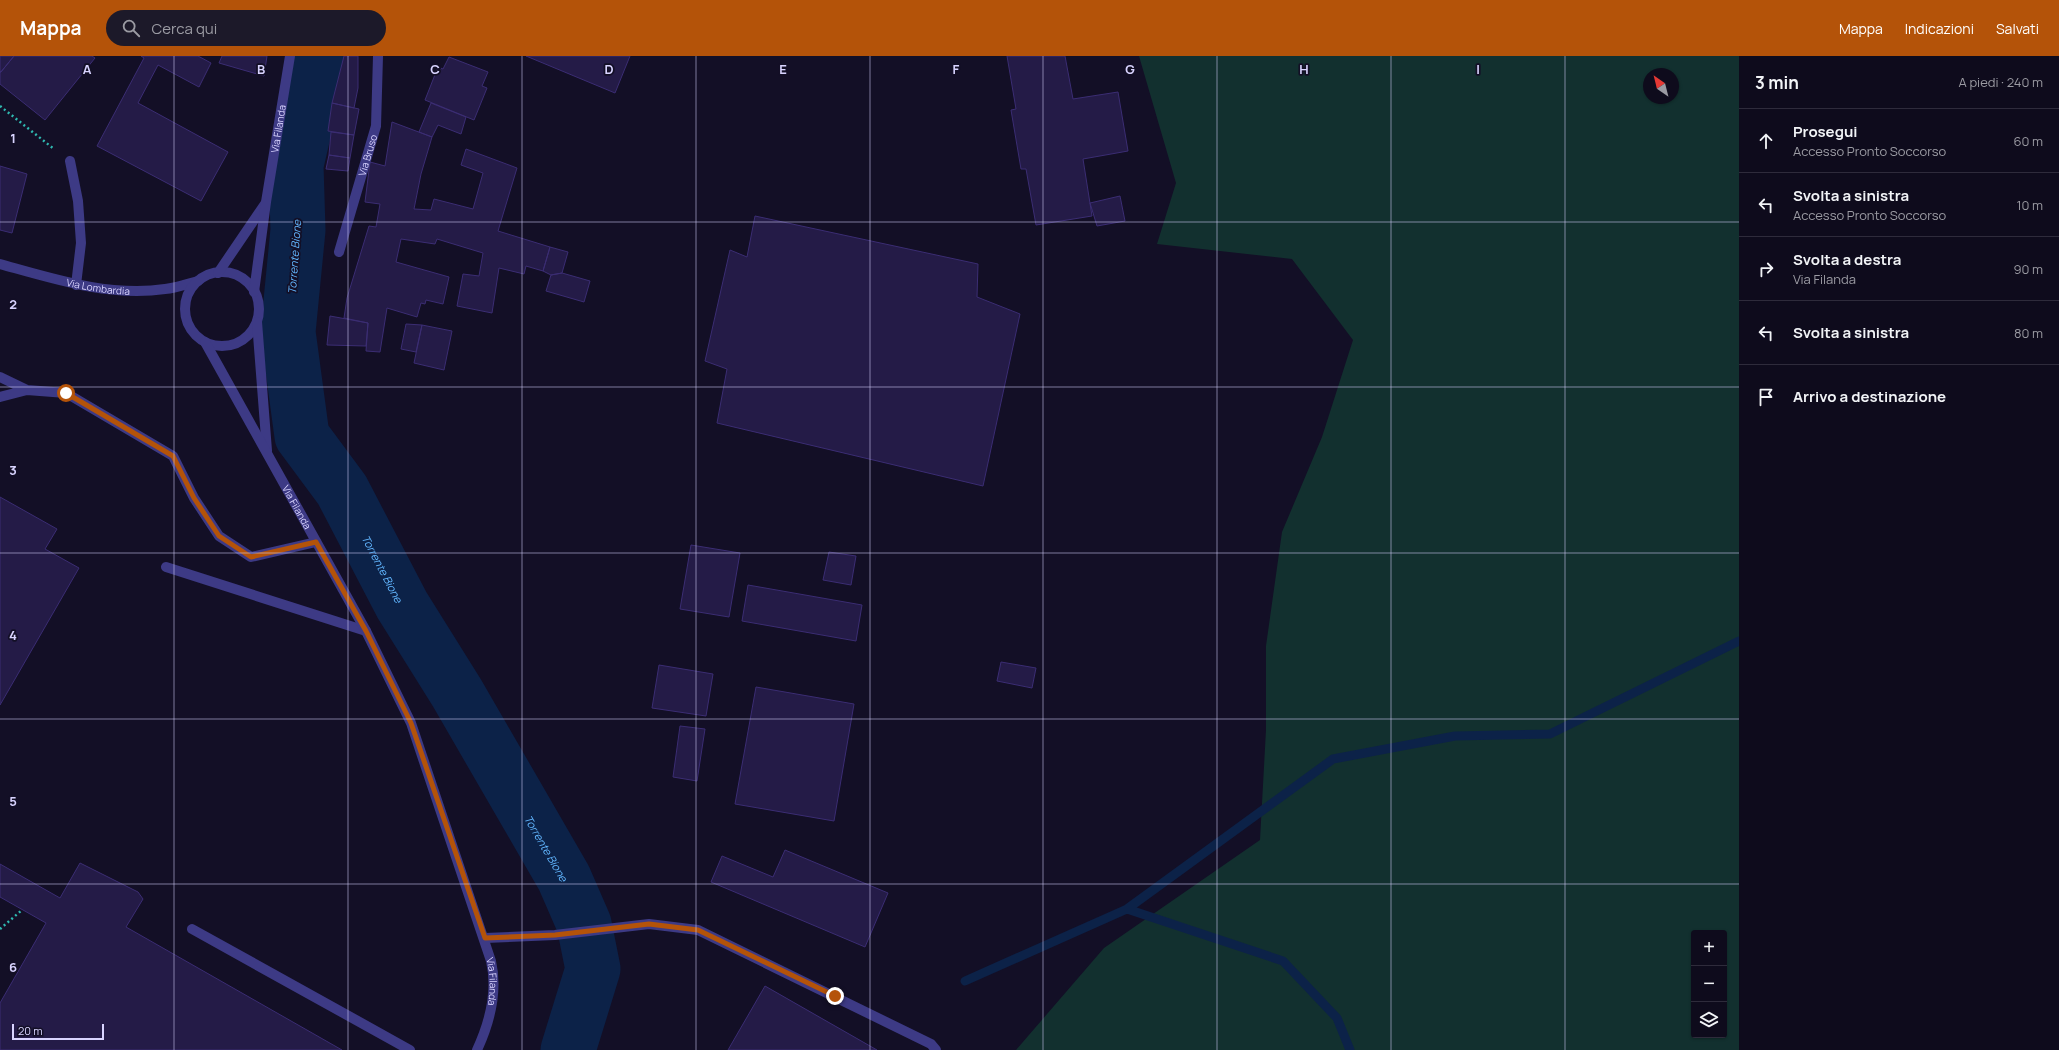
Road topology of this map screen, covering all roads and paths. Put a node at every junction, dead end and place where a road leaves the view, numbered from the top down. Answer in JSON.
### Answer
{"nodes":[{"id":1,"x":290,"y":56,"type":"edge"},
{"id":2,"x":378,"y":56,"type":"edge"},
{"id":3,"x":0,"y":106,"type":"edge"},
{"id":4,"x":70,"y":161,"type":"joint"},
{"id":5,"x":266,"y":202,"type":"junction"},
{"id":6,"x":338,"y":252,"type":"dead end"},
{"id":7,"x":0,"y":264,"type":"edge"},
{"id":8,"x":218,"y":272,"type":"junction"},
{"id":9,"x":198,"y":281,"type":"junction"},
{"id":10,"x":76,"y":285,"type":"junction"},
{"id":11,"x":254,"y":292,"type":"junction"},
{"id":12,"x":257,"y":322,"type":"junction"},
{"id":13,"x":205,"y":342,"type":"junction"},
{"id":14,"x":0,"y":377,"type":"edge"},
{"id":15,"x":27,"y":390,"type":"junction"},
{"id":16,"x":0,"y":397,"type":"edge"},
{"id":17,"x":267,"y":455,"type":"junction"},
{"id":18,"x":316,"y":542,"type":"junction"},
{"id":19,"x":166,"y":567,"type":"dead end"},
{"id":20,"x":366,"y":631,"type":"junction"},
{"id":21,"x":22,"y":910,"type":"dead end"},
{"id":22,"x":0,"y":929,"type":"edge"},
{"id":23,"x":192,"y":929,"type":"dead end"},
{"id":24,"x":485,"y":938,"type":"junction"},
{"id":25,"x":410,"y":1050,"type":"edge"},
{"id":26,"x":477,"y":1050,"type":"edge"},
{"id":27,"x":936,"y":1050,"type":"edge"}],
"edges":[{"from":1,"to":5,"type":"street","name":"Via Filanda"},
{"from":2,"to":6,"type":"street","name":"Via Bruso"},
{"from":3,"to":4,"type":"path"},
{"from":4,"to":10,"type":"street"},
{"from":5,"to":8,"type":"street","name":"Via Filanda"},
{"from":5,"to":11,"type":"street","name":"Via Filanda"},
{"from":7,"to":10,"type":"street","name":"Via Lombardia"},
{"from":8,"to":9,"type":"street"},
{"from":8,"to":11,"type":"street","name":"Via Filanda"},
{"from":9,"to":10,"type":"street","name":"Via Lombardia"},
{"from":9,"to":13,"type":"street","name":"Via Filanda"},
{"from":11,"to":12,"type":"street","name":"Via Filanda"},
{"from":12,"to":13,"type":"street"},
{"from":12,"to":17,"type":"street","name":"Via Filanda"},
{"from":13,"to":17,"type":"street","name":"Via Filanda"},
{"from":14,"to":15,"type":"street"},
{"from":15,"to":16,"type":"street"},
{"from":15,"to":18,"type":"street"},
{"from":17,"to":18,"type":"street","name":"Via Filanda"},
{"from":18,"to":20,"type":"street","name":"Via Filanda"},
{"from":19,"to":20,"type":"street"},
{"from":20,"to":24,"type":"street","name":"Via Filanda"},
{"from":21,"to":22,"type":"path"},
{"from":23,"to":25,"type":"street"},
{"from":24,"to":26,"type":"street","name":"Via Filanda"},
{"from":24,"to":27,"type":"street"}]}
